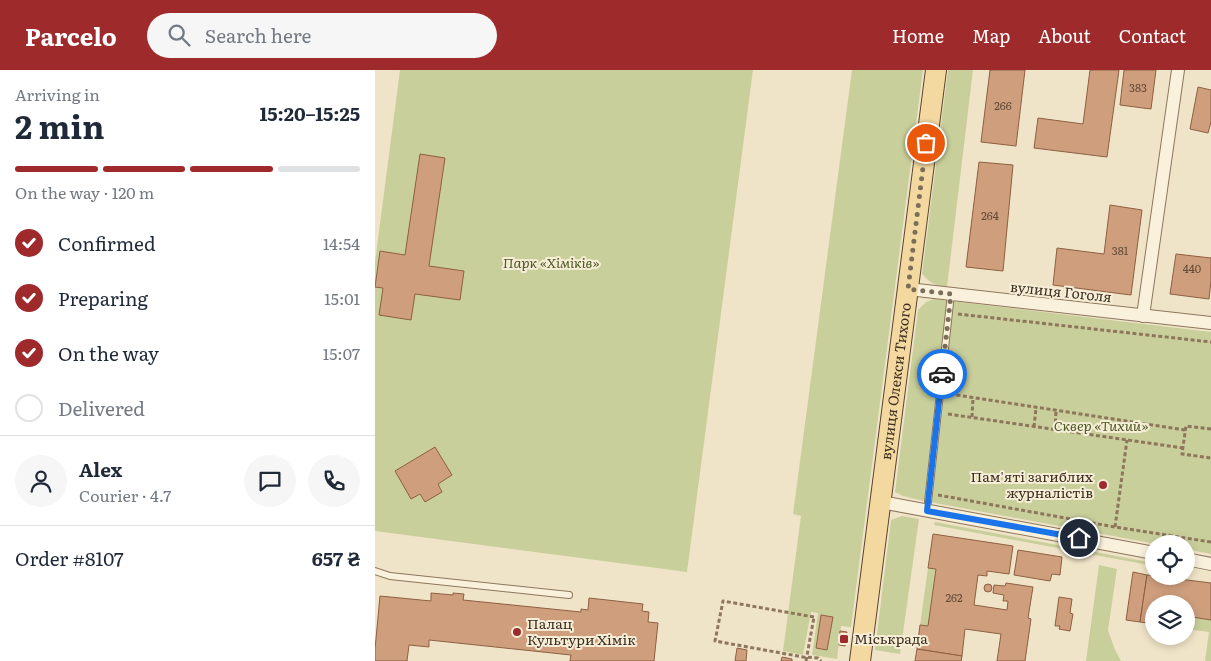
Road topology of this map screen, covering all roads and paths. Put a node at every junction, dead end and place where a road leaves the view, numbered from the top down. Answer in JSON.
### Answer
{"nodes":[{"id":1,"x":935,"y":70,"type":"edge"},
{"id":2,"x":1178,"y":70,"type":"edge"},
{"id":3,"x":908,"y":289,"type":"junction"},
{"id":4,"x":951,"y":294,"type":"junction"},
{"id":5,"x":949,"y":313,"type":"junction"},
{"id":6,"x":1143,"y":316,"type":"junction"},
{"id":7,"x":1211,"y":324,"type":"edge"},
{"id":8,"x":1211,"y":342,"type":"edge"},
{"id":9,"x":940,"y":392,"type":"junction"},
{"id":10,"x":973,"y":398,"type":"junction"},
{"id":11,"x":1037,"y":408,"type":"junction"},
{"id":12,"x":1056,"y":411,"type":"junction"},
{"id":13,"x":938,"y":413,"type":"junction"},
{"id":14,"x":972,"y":417,"type":"junction"},
{"id":15,"x":1035,"y":426,"type":"junction"},
{"id":16,"x":1211,"y":429,"type":"edge"},
{"id":17,"x":1055,"y":430,"type":"junction"},
{"id":18,"x":1185,"y":430,"type":"junction"},
{"id":19,"x":1127,"y":440,"type":"junction"},
{"id":20,"x":1183,"y":448,"type":"junction"},
{"id":21,"x":1211,"y":458,"type":"edge"},
{"id":22,"x":929,"y":494,"type":"junction"},
{"id":23,"x":881,"y":502,"type":"junction"},
{"id":24,"x":927,"y":511,"type":"junction"},
{"id":25,"x":1115,"y":527,"type":"junction"},
{"id":26,"x":1211,"y":542,"type":"edge"},
{"id":27,"x":1145,"y":551,"type":"edge"},
{"id":28,"x":1195,"y":561,"type":"edge"},
{"id":29,"x":1211,"y":564,"type":"edge"},
{"id":30,"x":375,"y":572,"type":"edge"},
{"id":31,"x":569,"y":595,"type":"dead end"},
{"id":32,"x":807,"y":661,"type":"edge"},
{"id":33,"x":821,"y":661,"type":"edge"},
{"id":34,"x":860,"y":661,"type":"edge"}],
"edges":[{"from":1,"to":3,"type":"main road","name":"вулиця Олекси Тихого"},
{"from":2,"to":6,"type":"street"},
{"from":3,"to":4,"type":"street","name":"вулиця Гоголя"},
{"from":3,"to":23,"type":"main road","name":"вулиця Олекси Тихого"},
{"from":4,"to":5,"type":"lane"},
{"from":4,"to":6,"type":"street","name":"вулиця Гоголя"},
{"from":5,"to":8,"type":"path"},
{"from":5,"to":9,"type":"lane"},
{"from":6,"to":7,"type":"street","name":"вулиця Гоголя"},
{"from":9,"to":10,"type":"path"},
{"from":9,"to":13,"type":"lane"},
{"from":10,"to":11,"type":"path"},
{"from":10,"to":14,"type":"path"},
{"from":11,"to":12,"type":"path"},
{"from":11,"to":15,"type":"path"},
{"from":12,"to":17,"type":"path"},
{"from":12,"to":18,"type":"path"},
{"from":13,"to":14,"type":"path"},
{"from":13,"to":22,"type":"lane"},
{"from":14,"to":15,"type":"path"},
{"from":15,"to":17,"type":"path"},
{"from":16,"to":18,"type":"path"},
{"from":17,"to":19,"type":"path"},
{"from":18,"to":20,"type":"path"},
{"from":19,"to":20,"type":"path"},
{"from":19,"to":25,"type":"path"},
{"from":20,"to":21,"type":"path"},
{"from":22,"to":24,"type":"lane"},
{"from":22,"to":25,"type":"path"},
{"from":23,"to":24,"type":"street"},
{"from":23,"to":34,"type":"main road","name":"вулиця Олекси Тихого"},
{"from":24,"to":27,"type":"street"},
{"from":25,"to":26,"type":"path"},
{"from":28,"to":29,"type":"street"},
{"from":30,"to":31,"type":"lane"},
{"from":32,"to":33,"type":"path","bridge":true}]}
